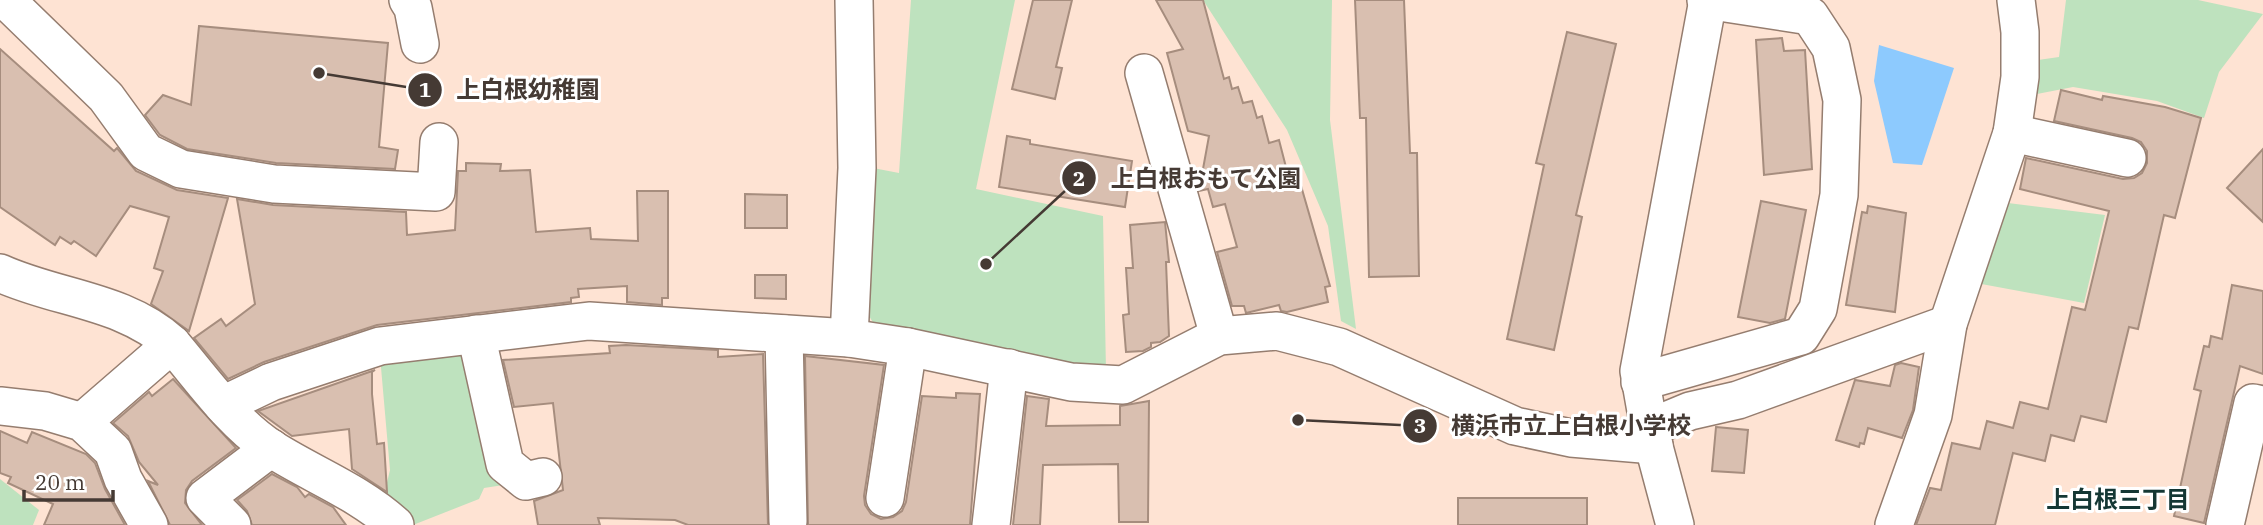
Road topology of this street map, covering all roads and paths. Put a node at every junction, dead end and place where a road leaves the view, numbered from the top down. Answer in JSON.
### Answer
{"nodes":[{"id":1,"x":6,"y":0,"type":"edge"},
{"id":2,"x":408,"y":0,"type":"edge"},
{"id":3,"x":854,"y":0,"type":"edge"},
{"id":4,"x":1707,"y":0,"type":"edge"},
{"id":5,"x":2016,"y":0,"type":"edge"},
{"id":6,"x":420,"y":44,"type":"dead end"},
{"id":7,"x":1144,"y":72,"type":"dead end"},
{"id":8,"x":2012,"y":132,"type":"junction"},
{"id":9,"x":439,"y":142,"type":"dead end"},
{"id":10,"x":2127,"y":158,"type":"dead end"},
{"id":11,"x":0,"y":273,"type":"edge"},
{"id":12,"x":1948,"y":324,"type":"junction"},
{"id":13,"x":476,"y":334,"type":"junction"},
{"id":14,"x":784,"y":334,"type":"junction"},
{"id":15,"x":1219,"y":336,"type":"junction"},
{"id":16,"x":849,"y":338,"type":"junction"},
{"id":17,"x":172,"y":344,"type":"junction"},
{"id":18,"x":908,"y":347,"type":"junction"},
{"id":19,"x":1009,"y":368,"type":"junction"},
{"id":20,"x":1640,"y":382,"type":"junction"},
{"id":21,"x":0,"y":405,"type":"edge"},
{"id":22,"x":223,"y":405,"type":"junction"},
{"id":23,"x":2263,"y":405,"type":"edge"},
{"id":24,"x":82,"y":422,"type":"junction"},
{"id":25,"x":1652,"y":436,"type":"junction"},
{"id":26,"x":271,"y":448,"type":"junction"},
{"id":27,"x":543,"y":477,"type":"dead end"},
{"id":28,"x":885,"y":498,"type":"dead end"},
{"id":29,"x":375,"y":519,"type":"edge"},
{"id":30,"x":788,"y":521,"type":"dead end"},
{"id":31,"x":149,"y":525,"type":"edge"},
{"id":32,"x":232,"y":525,"type":"edge"},
{"id":33,"x":990,"y":525,"type":"edge"},
{"id":34,"x":1675,"y":525,"type":"edge"},
{"id":35,"x":1894,"y":525,"type":"edge"},
{"id":36,"x":2224,"y":525,"type":"edge"}],
"edges":[{"from":1,"to":9,"type":"street"},
{"from":2,"to":6,"type":"street"},
{"from":3,"to":16,"type":"street"},
{"from":4,"to":20,"type":"street"},
{"from":4,"to":20,"type":"street"},
{"from":5,"to":8,"type":"street"},
{"from":7,"to":15,"type":"street"},
{"from":8,"to":10,"type":"street"},
{"from":8,"to":12,"type":"street"},
{"from":11,"to":17,"type":"street"},
{"from":12,"to":25,"type":"street"},
{"from":12,"to":35,"type":"street"},
{"from":13,"to":14,"type":"street"},
{"from":13,"to":22,"type":"street"},
{"from":13,"to":27,"type":"street"},
{"from":14,"to":16,"type":"street"},
{"from":14,"to":30,"type":"street"},
{"from":15,"to":19,"type":"street"},
{"from":15,"to":25,"type":"street"},
{"from":16,"to":18,"type":"street"},
{"from":17,"to":22,"type":"street"},
{"from":17,"to":24,"type":"street"},
{"from":18,"to":19,"type":"street"},
{"from":18,"to":28,"type":"street"},
{"from":19,"to":33,"type":"street"},
{"from":20,"to":25,"type":"street"},
{"from":21,"to":24,"type":"street"},
{"from":22,"to":26,"type":"street"},
{"from":23,"to":36,"type":"street"},
{"from":24,"to":31,"type":"street"},
{"from":25,"to":34,"type":"street"},
{"from":26,"to":29,"type":"street"},
{"from":26,"to":32,"type":"street"}]}
